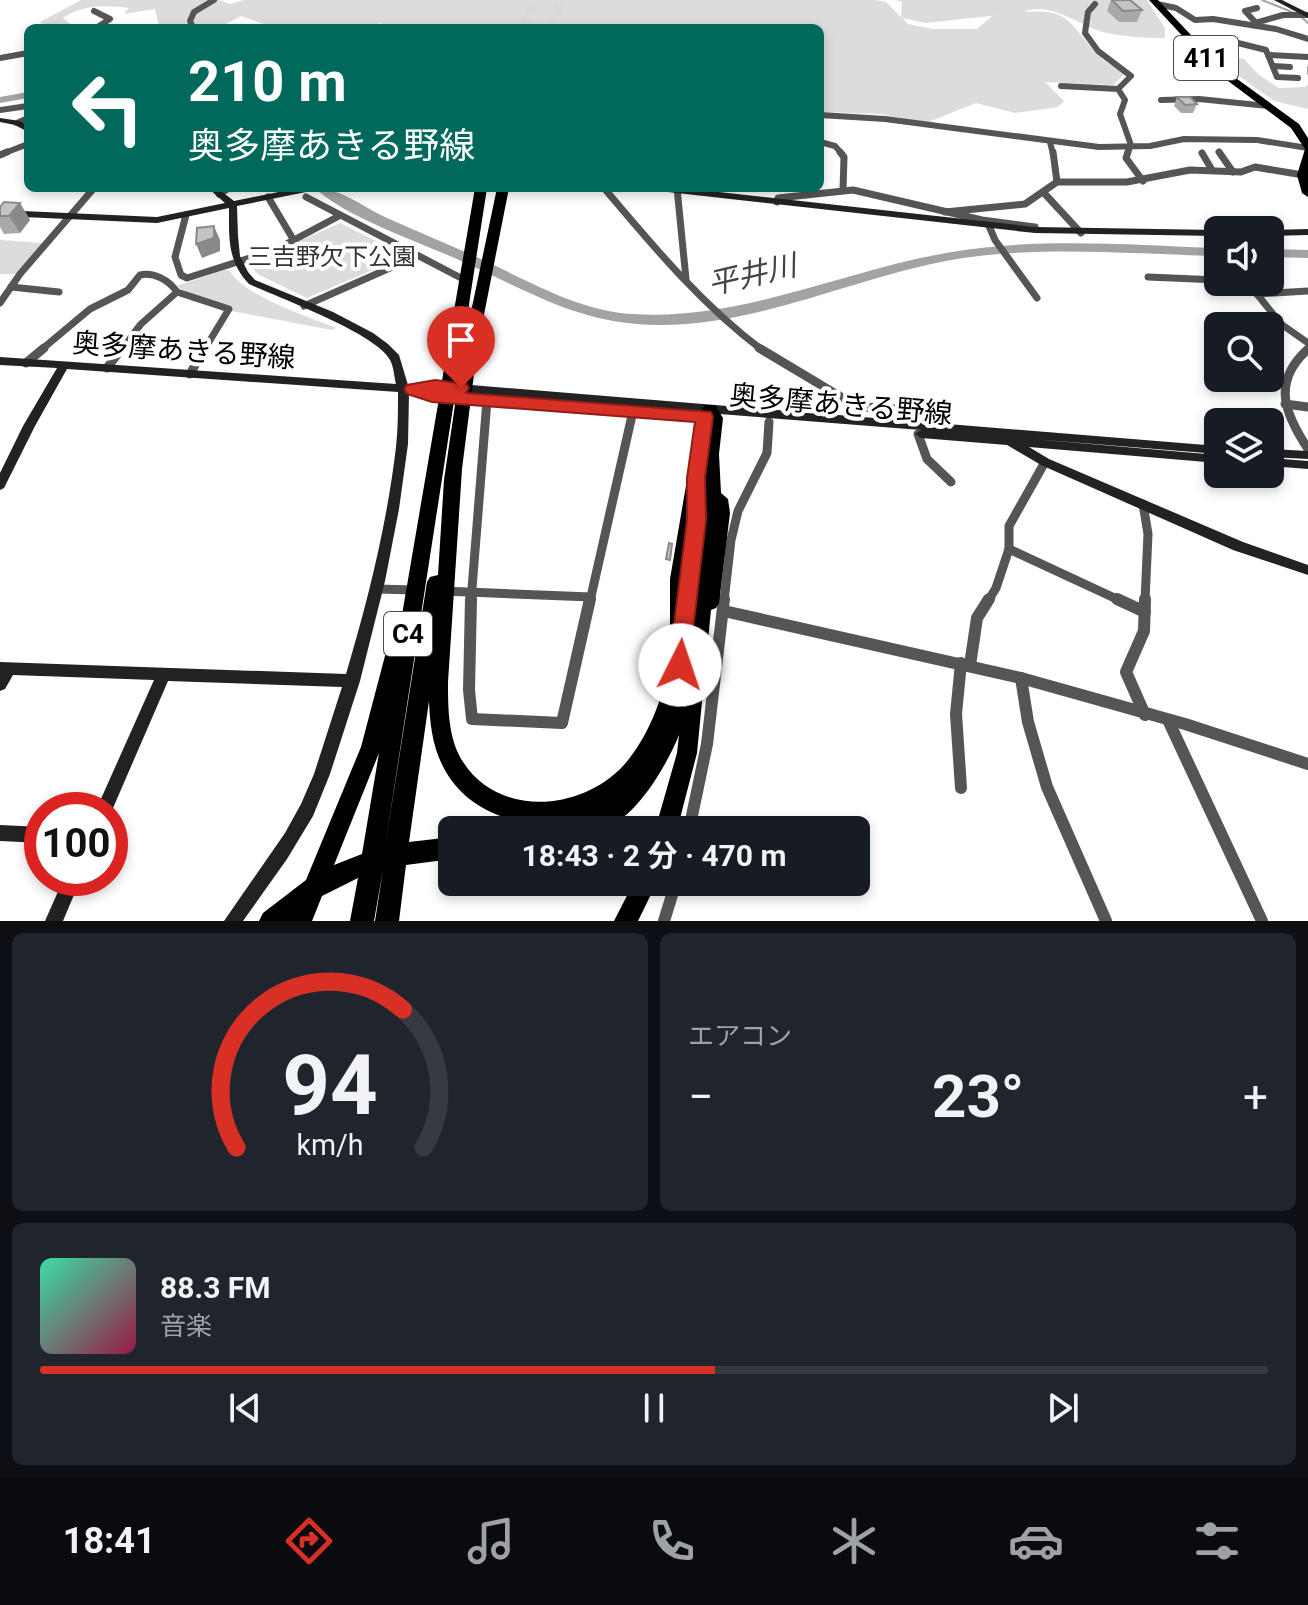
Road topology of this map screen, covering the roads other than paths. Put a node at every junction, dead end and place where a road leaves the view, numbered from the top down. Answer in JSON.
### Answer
{"nodes":[{"id":1,"x":214,"y":0,"type":"edge"},
{"id":2,"x":1277,"y":0,"type":"edge"},
{"id":3,"x":1154,"y":1,"type":"edge"},
{"id":4,"x":1095,"y":4,"type":"dead end"},
{"id":5,"x":1257,"y":8,"type":"dead end"},
{"id":6,"x":94,"y":11,"type":"dead end"},
{"id":7,"x":1306,"y":16,"type":"edge"},
{"id":8,"x":1228,"y":21,"type":"junction"},
{"id":9,"x":102,"y":24,"type":"edge"},
{"id":10,"x":191,"y":24,"type":"edge"},
{"id":11,"x":1258,"y":25,"type":"junction"},
{"id":12,"x":1308,"y":39,"type":"edge"},
{"id":13,"x":1234,"y":42,"type":"junction"},
{"id":14,"x":24,"y":54,"type":"edge"},
{"id":15,"x":1268,"y":55,"type":"junction"},
{"id":16,"x":1308,"y":57,"type":"edge"},
{"id":17,"x":0,"y":58,"type":"edge"},
{"id":18,"x":1214,"y":65,"type":"junction"},
{"id":19,"x":1273,"y":66,"type":"junction"},
{"id":20,"x":1290,"y":67,"type":"dead end"},
{"id":21,"x":1298,"y":78,"type":"dead end"},
{"id":22,"x":1061,"y":86,"type":"dead end"},
{"id":23,"x":1118,"y":89,"type":"junction"},
{"id":24,"x":1161,"y":100,"type":"dead end"},
{"id":25,"x":1268,"y":106,"type":"junction"},
{"id":26,"x":24,"y":107,"type":"edge"},
{"id":27,"x":0,"y":110,"type":"edge"},
{"id":28,"x":824,"y":115,"type":"edge"},
{"id":29,"x":0,"y":120,"type":"edge"},
{"id":30,"x":24,"y":120,"type":"edge"},
{"id":31,"x":17,"y":123,"type":"junction"},
{"id":32,"x":24,"y":127,"type":"edge"},
{"id":33,"x":1050,"y":142,"type":"junction"},
{"id":34,"x":824,"y":143,"type":"edge"},
{"id":35,"x":1131,"y":145,"type":"junction"},
{"id":36,"x":24,"y":146,"type":"edge"},
{"id":37,"x":1308,"y":149,"type":"edge"},
{"id":38,"x":1219,"y":152,"type":"dead end"},
{"id":39,"x":1202,"y":153,"type":"dead end"},
{"id":40,"x":0,"y":155,"type":"edge"},
{"id":41,"x":1306,"y":169,"type":"edge"},
{"id":42,"x":1210,"y":170,"type":"junction"},
{"id":43,"x":1233,"y":172,"type":"junction"},
{"id":44,"x":1213,"y":179,"type":"dead end"},
{"id":45,"x":1143,"y":181,"type":"junction"},
{"id":46,"x":1057,"y":182,"type":"junction"},
{"id":47,"x":843,"y":190,"type":"junction"},
{"id":48,"x":91,"y":192,"type":"edge"},
{"id":49,"x":214,"y":192,"type":"edge"},
{"id":50,"x":216,"y":192,"type":"edge"},
{"id":51,"x":292,"y":192,"type":"edge"},
{"id":52,"x":481,"y":192,"type":"edge"},
{"id":53,"x":502,"y":192,"type":"edge"},
{"id":54,"x":607,"y":192,"type":"edge"},
{"id":55,"x":677,"y":192,"type":"edge"},
{"id":56,"x":721,"y":192,"type":"edge"},
{"id":57,"x":776,"y":192,"type":"edge"},
{"id":58,"x":309,"y":193,"type":"edge"},
{"id":59,"x":1044,"y":193,"type":"junction"},
{"id":60,"x":1308,"y":193,"type":"edge"},
{"id":61,"x":268,"y":197,"type":"junction"},
{"id":62,"x":778,"y":200,"type":"junction"},
{"id":63,"x":233,"y":205,"type":"junction"},
{"id":64,"x":945,"y":212,"type":"junction"},
{"id":65,"x":0,"y":213,"type":"edge"},
{"id":66,"x":71,"y":215,"type":"junction"},
{"id":67,"x":182,"y":216,"type":"junction"},
{"id":68,"x":339,"y":216,"type":"junction"},
{"id":69,"x":989,"y":226,"type":"junction"},
{"id":70,"x":1308,"y":232,"type":"edge"},
{"id":71,"x":1081,"y":233,"type":"junction"},
{"id":72,"x":1204,"y":233,"type":"edge"},
{"id":73,"x":1284,"y":233,"type":"edge"},
{"id":74,"x":293,"y":239,"type":"junction"},
{"id":75,"x":417,"y":256,"type":"junction"},
{"id":76,"x":236,"y":263,"type":"junction"},
{"id":77,"x":1148,"y":277,"type":"dead end"},
{"id":78,"x":461,"y":278,"type":"dead end"},
{"id":79,"x":686,"y":279,"type":"junction"},
{"id":80,"x":1204,"y":279,"type":"edge"},
{"id":81,"x":11,"y":287,"type":"junction"},
{"id":82,"x":1308,"y":291,"type":"edge"},
{"id":83,"x":59,"y":292,"type":"dead end"},
{"id":84,"x":177,"y":292,"type":"junction"},
{"id":85,"x":1284,"y":292,"type":"edge"},
{"id":86,"x":1259,"y":296,"type":"edge"},
{"id":87,"x":1037,"y":298,"type":"dead end"},
{"id":88,"x":0,"y":303,"type":"edge"},
{"id":89,"x":304,"y":306,"type":"junction"},
{"id":90,"x":1308,"y":346,"type":"edge"},
{"id":91,"x":462,"y":349,"type":"junction"},
{"id":92,"x":0,"y":361,"type":"edge"},
{"id":93,"x":26,"y":363,"type":"junction"},
{"id":94,"x":64,"y":365,"type":"junction"},
{"id":95,"x":107,"y":368,"type":"junction"},
{"id":96,"x":190,"y":374,"type":"junction"},
{"id":97,"x":409,"y":389,"type":"junction"},
{"id":98,"x":486,"y":397,"type":"junction"},
{"id":99,"x":1285,"y":404,"type":"junction"},
{"id":100,"x":1308,"y":407,"type":"edge"},
{"id":101,"x":633,"y":411,"type":"junction"},
{"id":102,"x":710,"y":415,"type":"junction"},
{"id":103,"x":769,"y":422,"type":"junction"},
{"id":104,"x":948,"y":428,"type":"junction"},
{"id":105,"x":918,"y":434,"type":"junction"},
{"id":106,"x":1009,"y":438,"type":"junction"},
{"id":107,"x":1204,"y":449,"type":"edge"},
{"id":108,"x":1308,"y":452,"type":"edge"},
{"id":109,"x":1284,"y":453,"type":"edge"},
{"id":110,"x":1204,"y":458,"type":"edge"},
{"id":111,"x":1045,"y":462,"type":"junction"},
{"id":112,"x":1284,"y":463,"type":"edge"},
{"id":113,"x":1308,"y":465,"type":"edge"},
{"id":114,"x":454,"y":470,"type":"junction"},
{"id":115,"x":701,"y":479,"type":"junction"},
{"id":116,"x":951,"y":482,"type":"dead end"},
{"id":117,"x":0,"y":485,"type":"edge"},
{"id":118,"x":1143,"y":504,"type":"junction"},
{"id":119,"x":1009,"y":549,"type":"junction"},
{"id":120,"x":421,"y":557,"type":"junction"},
{"id":121,"x":1308,"y":570,"type":"edge"},
{"id":122,"x":380,"y":589,"type":"junction"},
{"id":123,"x":470,"y":592,"type":"junction"},
{"id":124,"x":591,"y":597,"type":"junction"},
{"id":125,"x":724,"y":611,"type":"junction"},
{"id":126,"x":1145,"y":612,"type":"junction"},
{"id":127,"x":965,"y":664,"type":"junction"},
{"id":128,"x":5,"y":668,"type":"edge"},
{"id":129,"x":689,"y":668,"type":"junction"},
{"id":130,"x":164,"y":674,"type":"junction"},
{"id":131,"x":1021,"y":678,"type":"junction"},
{"id":132,"x":353,"y":681,"type":"junction"},
{"id":133,"x":0,"y":684,"type":"edge"},
{"id":134,"x":1145,"y":715,"type":"junction"},
{"id":135,"x":1168,"y":720,"type":"junction"},
{"id":136,"x":1308,"y":764,"type":"edge"},
{"id":137,"x":961,"y":788,"type":"dead end"},
{"id":138,"x":112,"y":792,"type":"edge"},
{"id":139,"x":604,"y":816,"type":"edge"},
{"id":140,"x":670,"y":816,"type":"edge"},
{"id":141,"x":692,"y":816,"type":"edge"},
{"id":142,"x":0,"y":833,"type":"edge"},
{"id":143,"x":24,"y":834,"type":"edge"},
{"id":144,"x":438,"y":849,"type":"edge"},
{"id":145,"x":65,"y":896,"type":"edge"},
{"id":146,"x":640,"y":896,"type":"edge"},
{"id":147,"x":644,"y":896,"type":"edge"},
{"id":148,"x":672,"y":896,"type":"edge"},
{"id":149,"x":283,"y":919,"type":"edge"},
{"id":150,"x":54,"y":921,"type":"edge"},
{"id":151,"x":233,"y":921,"type":"edge"},
{"id":152,"x":362,"y":921,"type":"edge"},
{"id":153,"x":387,"y":921,"type":"edge"},
{"id":154,"x":626,"y":921,"type":"edge"},
{"id":155,"x":636,"y":921,"type":"edge"},
{"id":156,"x":664,"y":921,"type":"edge"},
{"id":157,"x":1106,"y":921,"type":"edge"},
{"id":158,"x":1262,"y":921,"type":"edge"}],
"edges":[{"from":1,"to":10,"type":"street"},
{"from":2,"to":7,"type":"main road"},
{"from":3,"to":8,"type":"street"},
{"from":3,"to":18,"type":"highway","number":"411"},
{"from":4,"to":23,"type":"street"},
{"from":5,"to":11,"type":"street"},
{"from":6,"to":9,"type":"street"},
{"from":7,"to":11,"type":"street"},
{"from":8,"to":11,"type":"street"},
{"from":8,"to":13,"type":"street"},
{"from":11,"to":12,"type":"street"},
{"from":13,"to":15,"type":"street"},
{"from":13,"to":18,"type":"street"},
{"from":14,"to":17,"type":"street"},
{"from":15,"to":16,"type":"street"},
{"from":15,"to":19,"type":"street"},
{"from":18,"to":25,"type":"highway","number":"411"},
{"from":19,"to":20,"type":"street"},
{"from":19,"to":21,"type":"street"},
{"from":22,"to":23,"type":"street"},
{"from":23,"to":35,"type":"street"},
{"from":24,"to":25,"type":"street"},
{"from":25,"to":37,"type":"highway","number":"411"},
{"from":26,"to":27,"type":"street"},
{"from":28,"to":33,"type":"street"},
{"from":29,"to":31,"type":"main road"},
{"from":30,"to":31,"type":"street"},
{"from":31,"to":32,"type":"main road"},
{"from":33,"to":35,"type":"street"},
{"from":33,"to":46,"type":"street"},
{"from":34,"to":47,"type":"street"},
{"from":35,"to":37,"type":"street"},
{"from":35,"to":45,"type":"street"},
{"from":36,"to":40,"type":"street"},
{"from":37,"to":41,"type":"highway"},
{"from":38,"to":43,"type":"street"},
{"from":39,"to":42,"type":"street"},
{"from":41,"to":43,"type":"street"},
{"from":41,"to":60,"type":"highway"},
{"from":42,"to":43,"type":"street"},
{"from":42,"to":44,"type":"street"},
{"from":42,"to":45,"type":"street"},
{"from":45,"to":46,"type":"street"},
{"from":46,"to":59,"type":"street"},
{"from":47,"to":62,"type":"street"},
{"from":47,"to":64,"type":"street"},
{"from":48,"to":66,"type":"street"},
{"from":49,"to":67,"type":"main road"},
{"from":50,"to":63,"type":"main road"},
{"from":51,"to":61,"type":"main road"},
{"from":52,"to":91,"type":"highway","number":"C4"},
{"from":53,"to":91,"type":"highway","number":"C4"},
{"from":54,"to":79,"type":"street"},
{"from":55,"to":79,"type":"street"},
{"from":56,"to":62,"type":"main road"},
{"from":57,"to":62,"type":"street"},
{"from":58,"to":68,"type":"street"},
{"from":59,"to":64,"type":"street"},
{"from":59,"to":71,"type":"street"},
{"from":61,"to":63,"type":"main road"},
{"from":61,"to":74,"type":"street"},
{"from":62,"to":69,"type":"main road"},
{"from":63,"to":67,"type":"main road"},
{"from":63,"to":76,"type":"main road"},
{"from":64,"to":71,"type":"street"},
{"from":65,"to":66,"type":"main road"},
{"from":66,"to":67,"type":"main road"},
{"from":66,"to":81,"type":"street"},
{"from":67,"to":76,"type":"street"},
{"from":68,"to":74,"type":"street"},
{"from":68,"to":75,"type":"street"},
{"from":69,"to":71,"type":"main road"},
{"from":69,"to":87,"type":"street"},
{"from":70,"to":73,"type":"main road"},
{"from":71,"to":72,"type":"main road"},
{"from":74,"to":76,"type":"street"},
{"from":75,"to":78,"type":"street"},
{"from":75,"to":89,"type":"street"},
{"from":76,"to":89,"type":"main road"},
{"from":77,"to":80,"type":"street"},
{"from":79,"to":104,"type":"street"},
{"from":81,"to":83,"type":"street"},
{"from":81,"to":88,"type":"street"},
{"from":82,"to":85,"type":"street"},
{"from":84,"to":93,"type":"street"},
{"from":84,"to":95,"type":"street"},
{"from":84,"to":96,"type":"street"},
{"from":86,"to":90,"type":"street"},
{"from":89,"to":97,"type":"main road"},
{"from":90,"to":99,"type":"street"},
{"from":91,"to":114,"type":"highway","number":"C4"},
{"from":91,"to":120,"type":"highway","number":"C4"},
{"from":92,"to":93,"type":"main road","name":"奥多摩あきる野線"},
{"from":93,"to":94,"type":"main road","name":"奥多摩あきる野線"},
{"from":94,"to":95,"type":"main road","name":"奥多摩あきる野線"},
{"from":94,"to":117,"type":"main road"},
{"from":95,"to":96,"type":"main road","name":"奥多摩あきる野線"},
{"from":96,"to":97,"type":"main road","name":"奥多摩あきる野線"},
{"from":97,"to":98,"type":"main road","name":"奥多摩あきる野線"},
{"from":97,"to":122,"type":"main road"},
{"from":98,"to":101,"type":"main road","name":"奥多摩あきる野線"},
{"from":98,"to":102,"type":"main road","name":"奥多摩あきる野線"},
{"from":98,"to":123,"type":"street"},
{"from":99,"to":100,"type":"street"},
{"from":99,"to":108,"type":"street"},
{"from":101,"to":102,"type":"main road","name":"奥多摩あきる野線"},
{"from":101,"to":124,"type":"street"},
{"from":102,"to":103,"type":"main road","name":"奥多摩あきる野線"},
{"from":102,"to":104,"type":"main road","name":"奥多摩あきる野線"},
{"from":102,"to":115,"type":"highway"},
{"from":103,"to":105,"type":"main road","name":"奥多摩あきる野線"},
{"from":103,"to":125,"type":"street"},
{"from":104,"to":106,"type":"main road","name":"奥多摩あきる野線"},
{"from":105,"to":106,"type":"main road","name":"奥多摩あきる野線"},
{"from":105,"to":116,"type":"street"},
{"from":106,"to":107,"type":"main road","name":"奥多摩あきる野線"},
{"from":106,"to":110,"type":"main road","name":"奥多摩あきる野線"},
{"from":106,"to":111,"type":"main road"},
{"from":108,"to":109,"type":"main road"},
{"from":111,"to":118,"type":"main road"},
{"from":111,"to":119,"type":"street"},
{"from":112,"to":113,"type":"main road"},
{"from":114,"to":129,"type":"highway"},
{"from":114,"to":153,"type":"highway","number":"C4"},
{"from":115,"to":129,"type":"highway"},
{"from":115,"to":129,"type":"highway"},
{"from":118,"to":121,"type":"main road"},
{"from":118,"to":126,"type":"street"},
{"from":119,"to":126,"type":"street"},
{"from":119,"to":127,"type":"street"},
{"from":120,"to":149,"type":"highway"},
{"from":120,"to":152,"type":"highway","number":"C4"},
{"from":122,"to":123,"type":"street"},
{"from":122,"to":132,"type":"main road"},
{"from":123,"to":124,"type":"street"},
{"from":123,"to":124,"type":"street"},
{"from":125,"to":127,"type":"street"},
{"from":125,"to":141,"type":"street"},
{"from":126,"to":134,"type":"street"},
{"from":127,"to":131,"type":"street"},
{"from":127,"to":137,"type":"street"},
{"from":128,"to":130,"type":"main road"},
{"from":128,"to":133,"type":"main road"},
{"from":129,"to":139,"type":"highway"},
{"from":129,"to":140,"type":"highway"},
{"from":130,"to":132,"type":"main road"},
{"from":130,"to":138,"type":"main road"},
{"from":131,"to":134,"type":"street"},
{"from":131,"to":157,"type":"street"},
{"from":132,"to":151,"type":"main road"},
{"from":134,"to":135,"type":"street"},
{"from":135,"to":136,"type":"street"},
{"from":135,"to":158,"type":"street"},
{"from":142,"to":143,"type":"main road"},
{"from":144,"to":149,"type":"highway"},
{"from":145,"to":150,"type":"main road"},
{"from":146,"to":154,"type":"highway"},
{"from":147,"to":155,"type":"highway"},
{"from":148,"to":156,"type":"street"}]}
